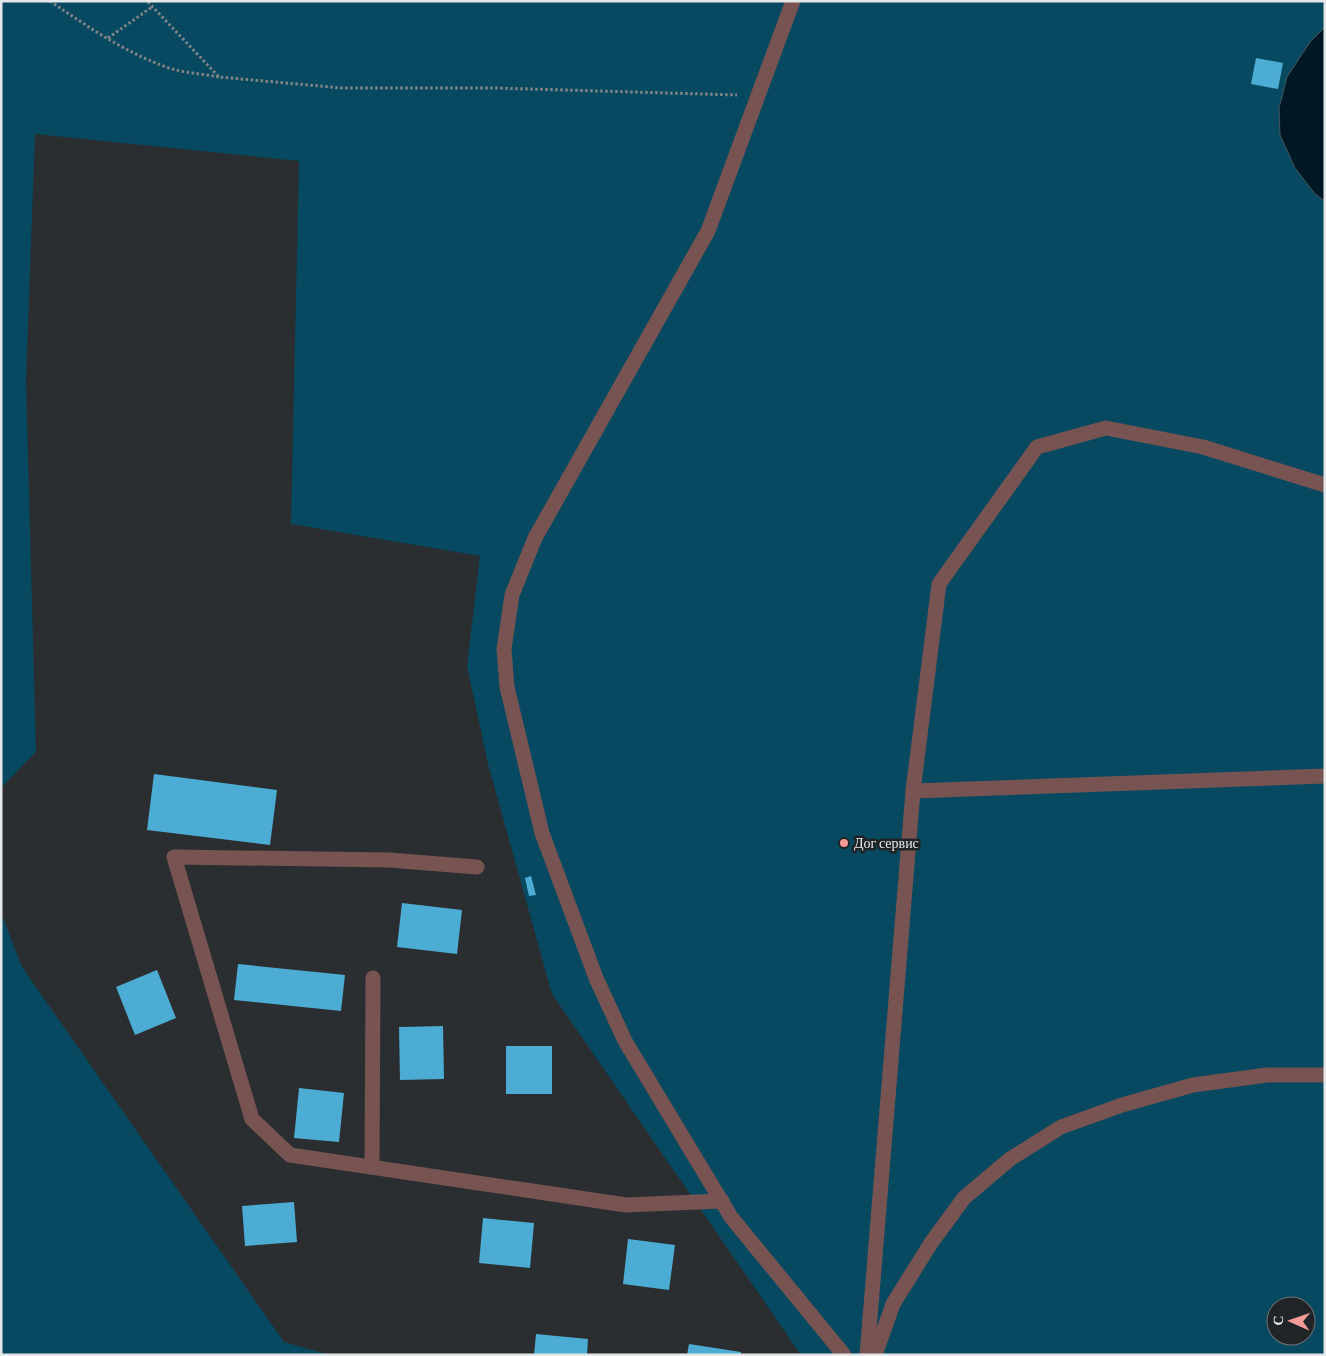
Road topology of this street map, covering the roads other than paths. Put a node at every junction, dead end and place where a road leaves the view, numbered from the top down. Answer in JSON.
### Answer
{"nodes":[{"id":1,"x":793,"y":1,"type":"edge"},
{"id":2,"x":1325,"y":485,"type":"edge"},
{"id":3,"x":1325,"y":776,"type":"edge"},
{"id":4,"x":913,"y":791,"type":"junction"},
{"id":5,"x":477,"y":867,"type":"dead end"},
{"id":6,"x":373,"y":978,"type":"dead end"},
{"id":7,"x":1325,"y":1075,"type":"edge"},
{"id":8,"x":372,"y":1167,"type":"junction"},
{"id":9,"x":722,"y":1202,"type":"junction"},
{"id":10,"x":844,"y":1355,"type":"edge"},
{"id":11,"x":867,"y":1355,"type":"edge"},
{"id":12,"x":875,"y":1355,"type":"edge"}],
"edges":[{"from":1,"to":9,"type":"street"},
{"from":2,"to":4,"type":"street"},
{"from":3,"to":4,"type":"street"},
{"from":4,"to":11,"type":"street"},
{"from":5,"to":8,"type":"street"},
{"from":6,"to":8,"type":"street"},
{"from":7,"to":12,"type":"street"},
{"from":8,"to":9,"type":"street"},
{"from":9,"to":10,"type":"street"}]}
